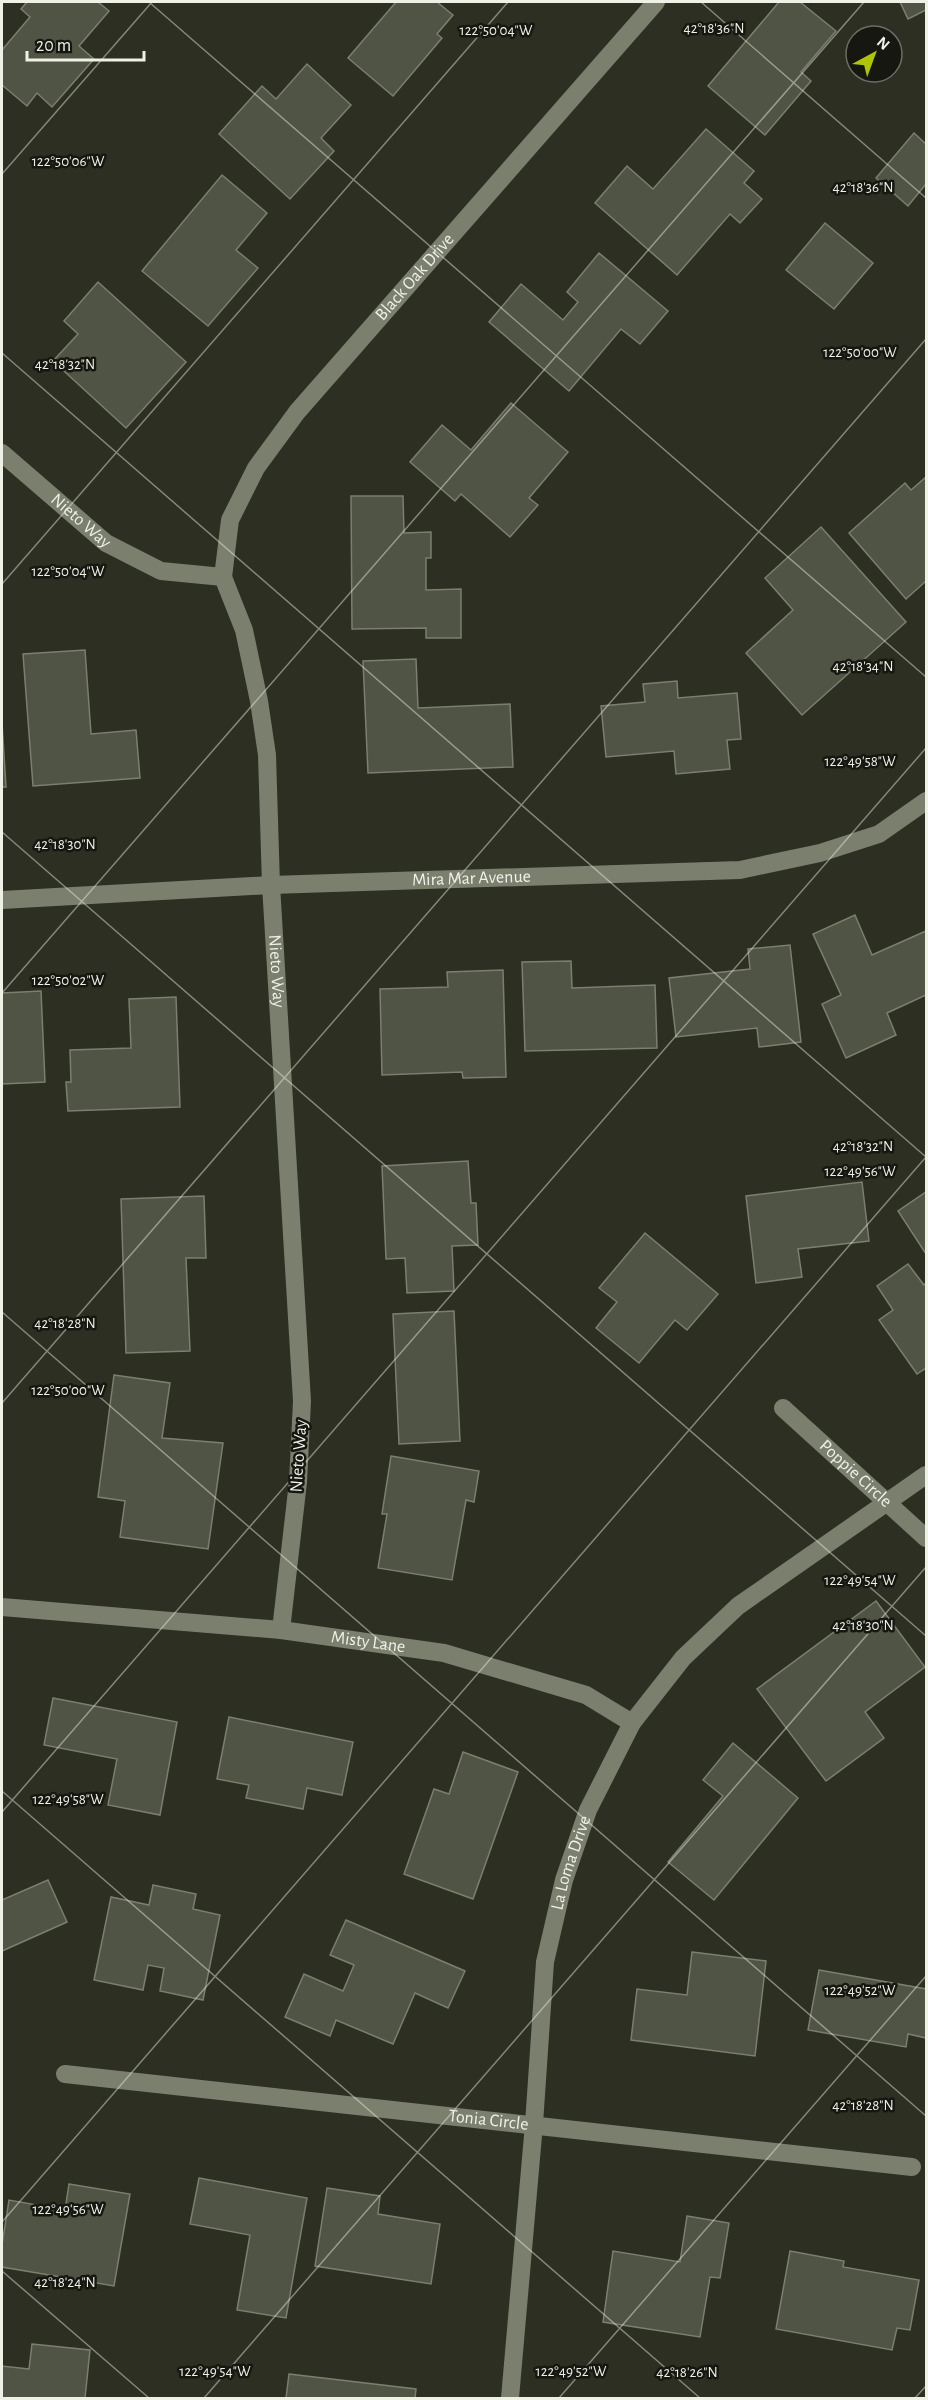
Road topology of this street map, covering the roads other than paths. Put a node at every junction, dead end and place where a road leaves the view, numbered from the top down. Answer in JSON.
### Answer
{"nodes":[{"id":1,"x":656,"y":2,"type":"edge"},
{"id":2,"x":2,"y":453,"type":"edge"},
{"id":3,"x":223,"y":577,"type":"junction"},
{"id":4,"x":927,"y":801,"type":"edge"},
{"id":5,"x":271,"y":885,"type":"junction"},
{"id":6,"x":2,"y":900,"type":"edge"},
{"id":7,"x":783,"y":1408,"type":"dead end"},
{"id":8,"x":927,"y":1475,"type":"edge"},
{"id":9,"x":885,"y":1502,"type":"junction"},
{"id":10,"x":927,"y":1538,"type":"edge"},
{"id":11,"x":2,"y":1606,"type":"edge"},
{"id":12,"x":281,"y":1630,"type":"junction"},
{"id":13,"x":632,"y":1723,"type":"junction"},
{"id":14,"x":65,"y":2073,"type":"dead end"},
{"id":15,"x":534,"y":2124,"type":"junction"},
{"id":16,"x":912,"y":2167,"type":"dead end"},
{"id":17,"x":510,"y":2398,"type":"edge"}],
"edges":[{"from":1,"to":3,"type":"street","name":"Black Oak Drive"},
{"from":2,"to":3,"type":"street","name":"Nieto Way"},
{"from":3,"to":5,"type":"street","name":"Nieto Way"},
{"from":4,"to":5,"type":"street","name":"Mira Mar Avenue"},
{"from":5,"to":6,"type":"street","name":"Mira Mar Avenue"},
{"from":5,"to":12,"type":"street","name":"Nieto Way"},
{"from":7,"to":9,"type":"street","name":"Poppie Circle"},
{"from":8,"to":9,"type":"street","name":"La Loma Drive"},
{"from":9,"to":10,"type":"street","name":"Poppie Circle"},
{"from":9,"to":13,"type":"street","name":"La Loma Drive"},
{"from":11,"to":12,"type":"street","name":"Misty Lane"},
{"from":12,"to":13,"type":"street","name":"Misty Lane"},
{"from":13,"to":15,"type":"street","name":"La Loma Drive"},
{"from":14,"to":15,"type":"street","name":"Tonia Circle"},
{"from":15,"to":16,"type":"street","name":"Tonia Circle"},
{"from":15,"to":17,"type":"street","name":"La Loma Drive"}]}
